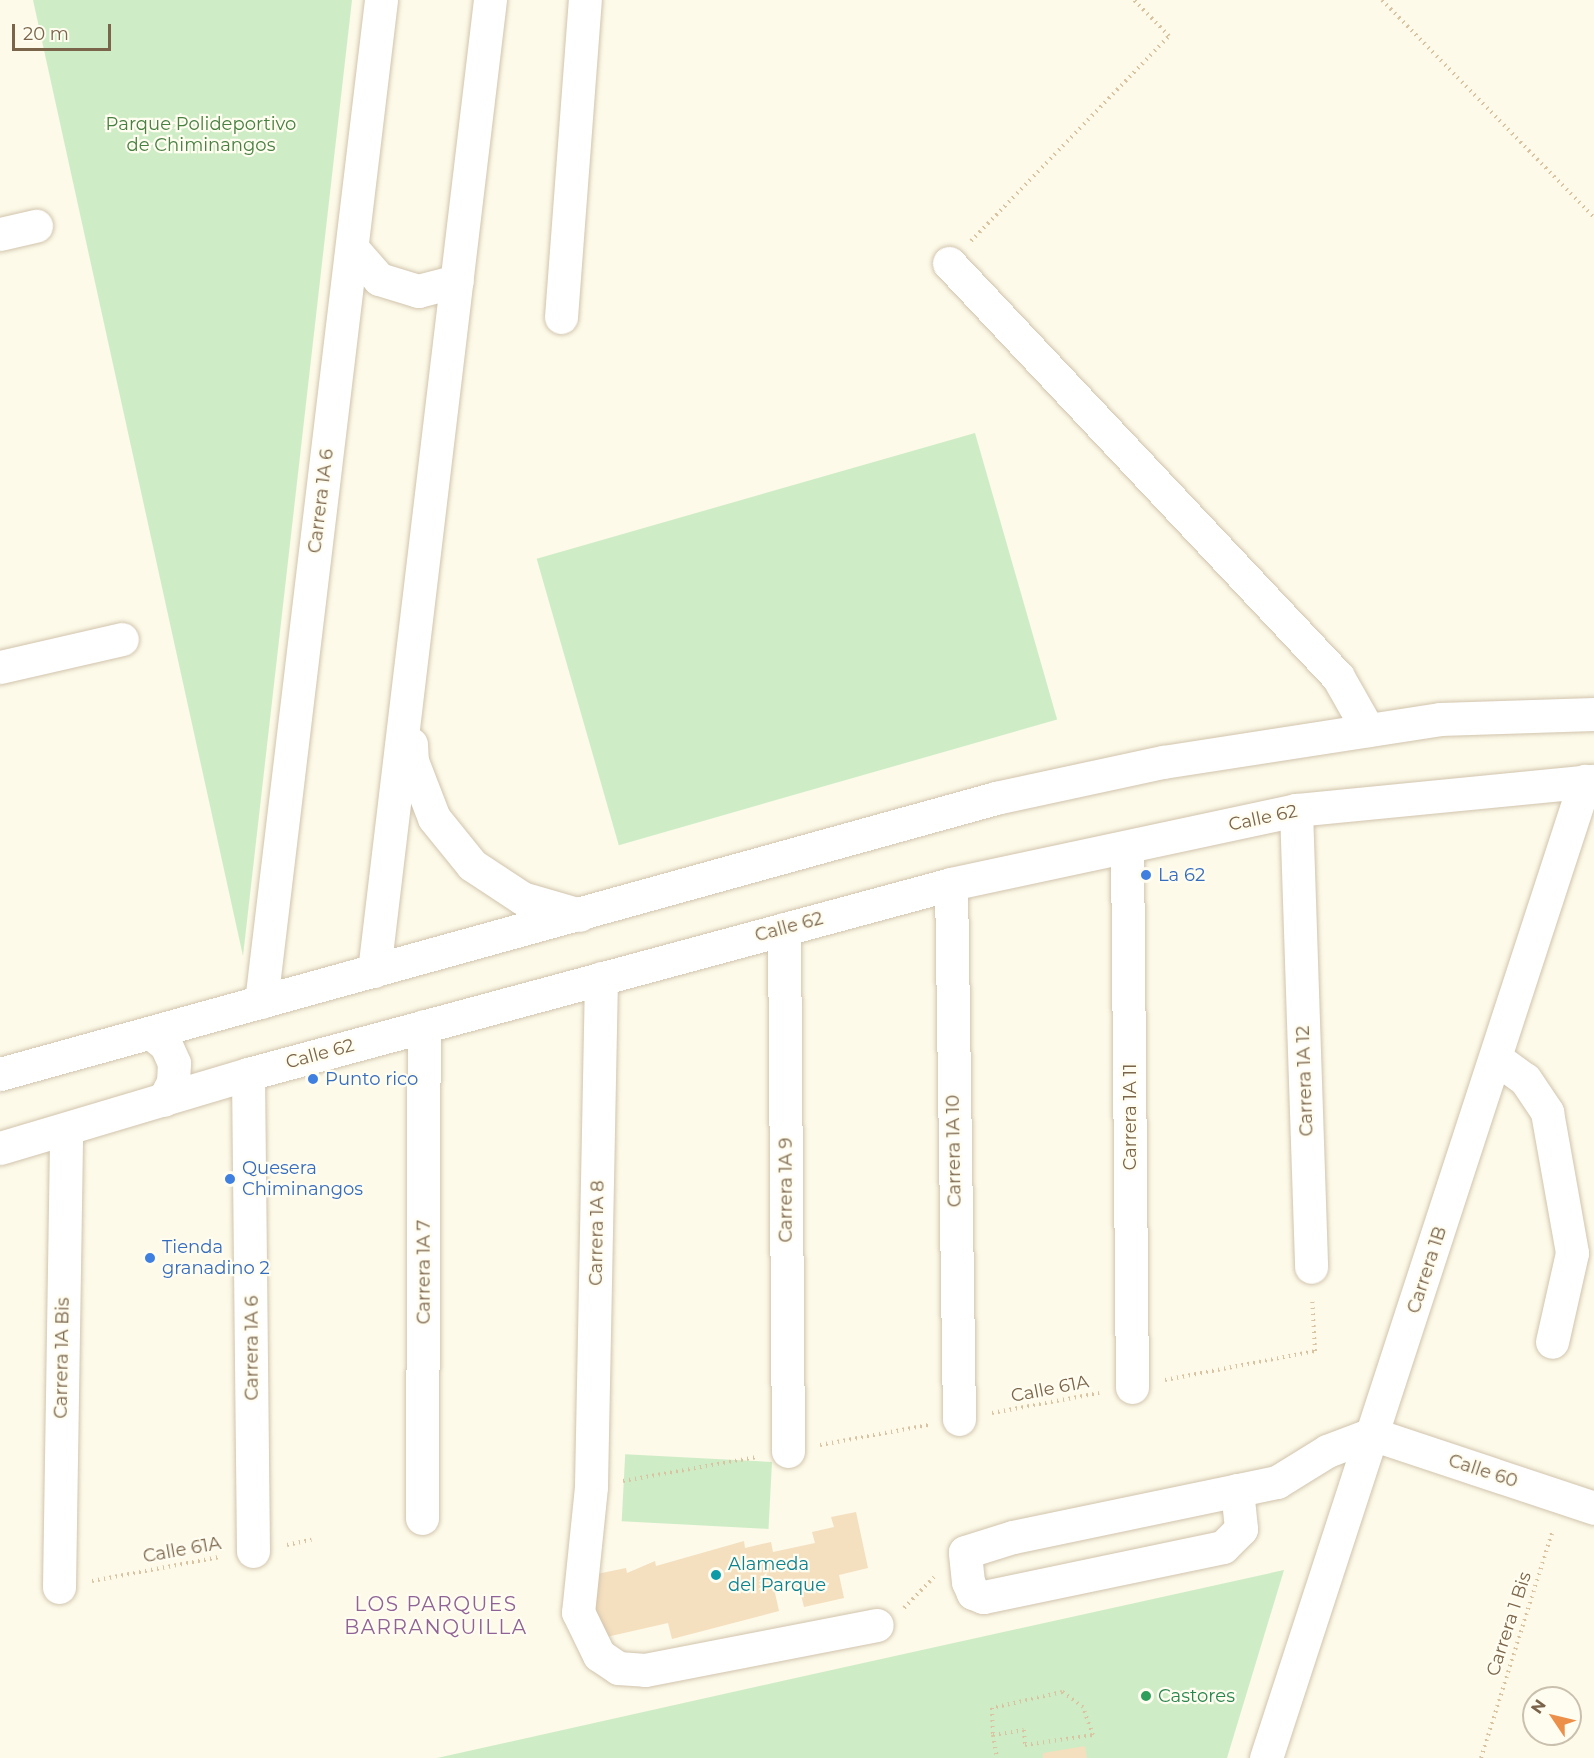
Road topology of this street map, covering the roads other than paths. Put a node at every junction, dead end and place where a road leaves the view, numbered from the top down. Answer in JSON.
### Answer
{"nodes":[{"id":1,"x":381,"y":0,"type":"edge"},
{"id":2,"x":490,"y":0,"type":"edge"},
{"id":3,"x":585,"y":0,"type":"edge"},
{"id":4,"x":36,"y":226,"type":"dead end"},
{"id":5,"x":0,"y":234,"type":"edge"},
{"id":6,"x":352,"y":248,"type":"junction"},
{"id":7,"x":949,"y":263,"type":"road end"},
{"id":8,"x":457,"y":281,"type":"junction"},
{"id":9,"x":561,"y":317,"type":"dead end"},
{"id":10,"x":122,"y":639,"type":"dead end"},
{"id":11,"x":0,"y":667,"type":"edge"},
{"id":12,"x":409,"y":701,"type":"junction"},
{"id":13,"x":1594,"y":714,"type":"edge"},
{"id":14,"x":1368,"y":730,"type":"junction"},
{"id":15,"x":1590,"y":781,"type":"edge"},
{"id":16,"x":1296,"y":810,"type":"junction"},
{"id":17,"x":1127,"y":847,"type":"junction"},
{"id":18,"x":951,"y":884,"type":"junction"},
{"id":19,"x":580,"y":915,"type":"junction"},
{"id":20,"x":784,"y":929,"type":"junction"},
{"id":21,"x":374,"y":971,"type":"junction"},
{"id":22,"x":602,"y":978,"type":"junction"},
{"id":23,"x":261,"y":1002,"type":"junction"},
{"id":24,"x":424,"y":1026,"type":"junction"},
{"id":25,"x":151,"y":1033,"type":"junction"},
{"id":26,"x":1497,"y":1059,"type":"junction"},
{"id":27,"x":0,"y":1074,"type":"edge"},
{"id":28,"x":248,"y":1074,"type":"junction"},
{"id":29,"x":164,"y":1100,"type":"junction"},
{"id":30,"x":66,"y":1130,"type":"junction"},
{"id":31,"x":0,"y":1148,"type":"edge"},
{"id":32,"x":1311,"y":1267,"type":"road end"},
{"id":33,"x":1552,"y":1342,"type":"dead end"},
{"id":34,"x":1132,"y":1387,"type":"road end"},
{"id":35,"x":958,"y":1419,"type":"road end"},
{"id":36,"x":1372,"y":1434,"type":"junction"},
{"id":37,"x":788,"y":1451,"type":"road end"},
{"id":38,"x":1237,"y":1490,"type":"junction"},
{"id":39,"x":1594,"y":1508,"type":"edge"},
{"id":40,"x":422,"y":1518,"type":"dead end"},
{"id":41,"x":253,"y":1551,"type":"road end"},
{"id":42,"x":59,"y":1587,"type":"road end"},
{"id":43,"x":877,"y":1625,"type":"road end"},
{"id":44,"x":1266,"y":1758,"type":"edge"}],
"edges":[{"from":1,"to":6,"type":"street","name":"Carrera 1A 6"},
{"from":2,"to":8,"type":"street"},
{"from":3,"to":9,"type":"street"},
{"from":4,"to":5,"type":"street"},
{"from":6,"to":8,"type":"street"},
{"from":6,"to":23,"type":"street","name":"Carrera 1A 6"},
{"from":7,"to":14,"type":"street"},
{"from":8,"to":12,"type":"street"},
{"from":10,"to":11,"type":"street"},
{"from":12,"to":19,"type":"street"},
{"from":12,"to":21,"type":"street"},
{"from":13,"to":14,"type":"street"},
{"from":14,"to":19,"type":"street"},
{"from":15,"to":16,"type":"street","name":"Calle 62"},
{"from":15,"to":26,"type":"street","name":"Carrera 1B"},
{"from":16,"to":17,"type":"street","name":"Calle 62"},
{"from":16,"to":32,"type":"street","name":"Carrera 1A 12"},
{"from":17,"to":18,"type":"street","name":"Calle 62"},
{"from":17,"to":34,"type":"street","name":"Carrera 1A 11"},
{"from":18,"to":20,"type":"street","name":"Calle 62"},
{"from":18,"to":35,"type":"street","name":"Carrera 1A 10"},
{"from":19,"to":21,"type":"street"},
{"from":20,"to":22,"type":"street","name":"Calle 62"},
{"from":20,"to":37,"type":"street","name":"Carrera 1A 9"},
{"from":21,"to":23,"type":"street"},
{"from":22,"to":24,"type":"street","name":"Calle 62"},
{"from":22,"to":43,"type":"street","name":"Carrera 1A 8"},
{"from":23,"to":25,"type":"street"},
{"from":24,"to":28,"type":"street","name":"Calle 62"},
{"from":24,"to":40,"type":"street","name":"Carrera 1A 7"},
{"from":25,"to":27,"type":"street"},
{"from":25,"to":29,"type":"street"},
{"from":26,"to":33,"type":"street"},
{"from":26,"to":36,"type":"street","name":"Carrera 1B"},
{"from":28,"to":29,"type":"street","name":"Calle 62"},
{"from":28,"to":41,"type":"street","name":"Carrera 1A 6"},
{"from":29,"to":30,"type":"street","name":"Calle 62"},
{"from":30,"to":31,"type":"street","name":"Calle 62"},
{"from":30,"to":42,"type":"street","name":"Carrera 1A Bis"},
{"from":36,"to":38,"type":"street"},
{"from":36,"to":39,"type":"street","name":"Calle 60"},
{"from":36,"to":44,"type":"street","name":"Carrera 1B"},
{"from":38,"to":38,"type":"street"}]}
